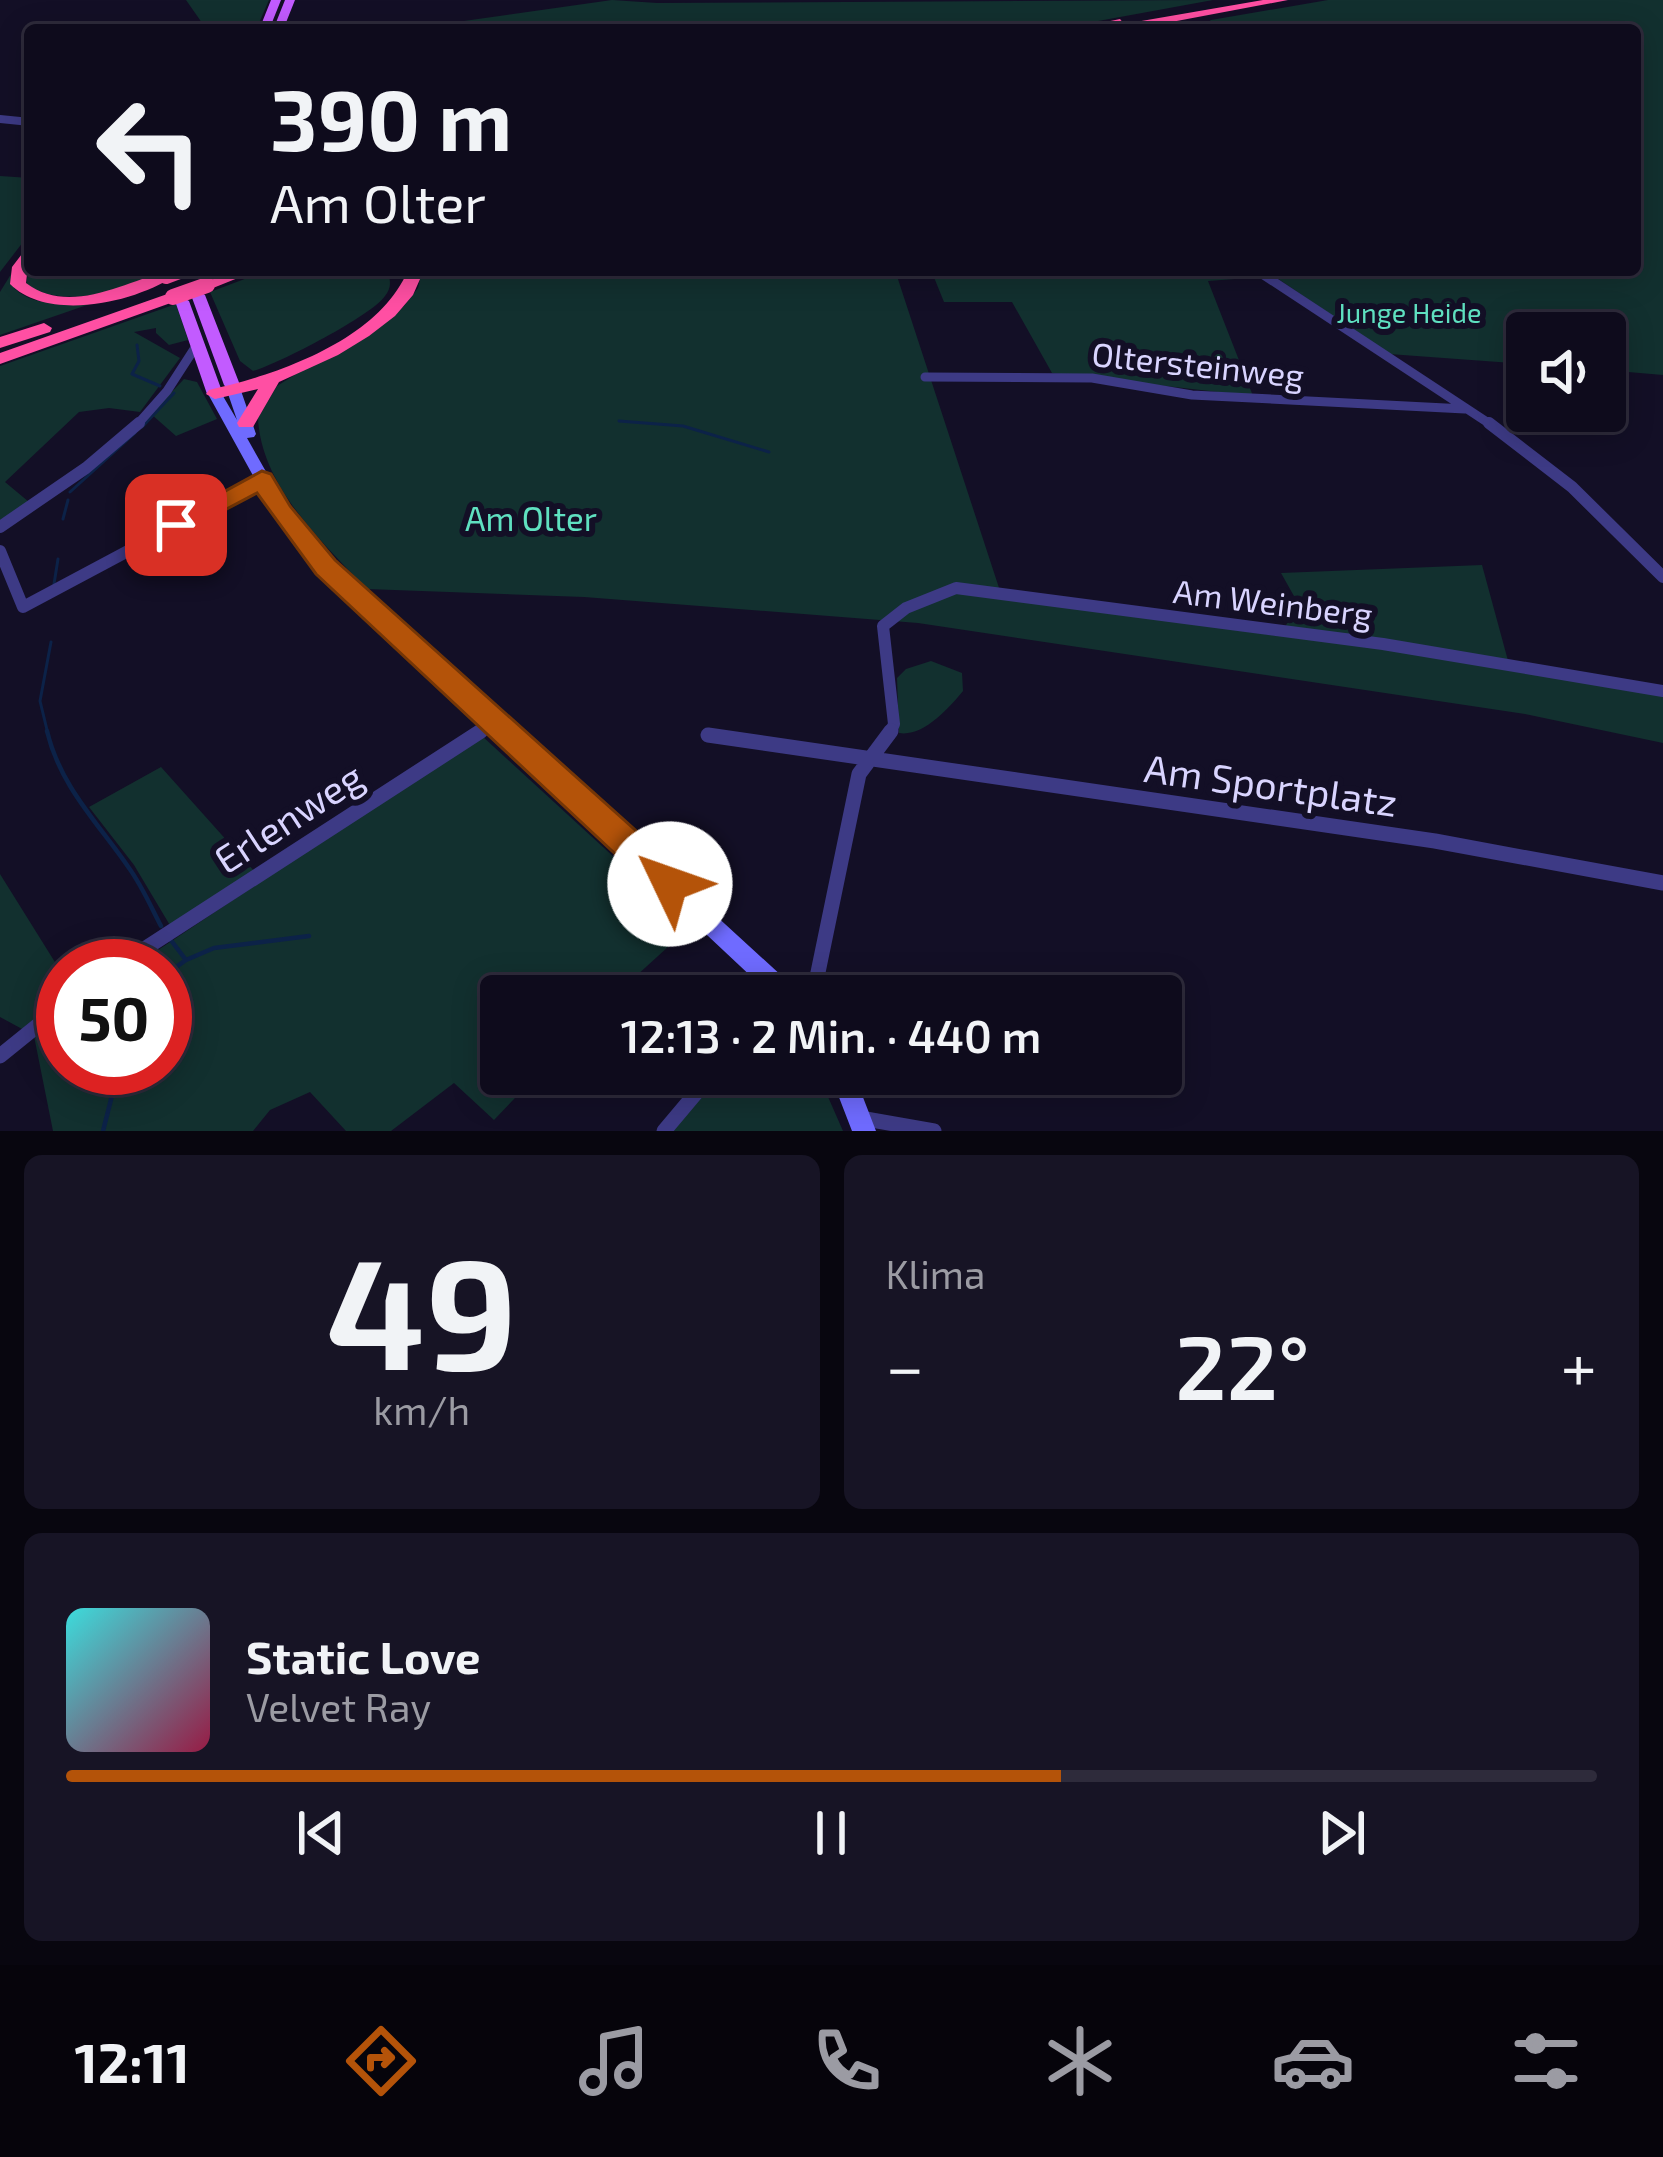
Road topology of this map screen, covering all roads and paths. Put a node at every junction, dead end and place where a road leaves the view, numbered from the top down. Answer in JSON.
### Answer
{"nodes":[{"id":1,"x":1245,"y":0,"type":"edge"},
{"id":2,"x":1282,"y":0,"type":"edge"},
{"id":3,"x":1108,"y":24,"type":"edge"},
{"id":4,"x":1144,"y":24,"type":"edge"},
{"id":5,"x":24,"y":247,"type":"edge"},
{"id":6,"x":24,"y":261,"type":"edge"},
{"id":7,"x":223,"y":276,"type":"edge"},
{"id":8,"x":397,"y":276,"type":"edge"},
{"id":9,"x":414,"y":276,"type":"edge"},
{"id":10,"x":1265,"y":276,"type":"edge"},
{"id":11,"x":0,"y":281,"type":"edge"},
{"id":12,"x":188,"y":284,"type":"edge"},
{"id":13,"x":0,"y":343,"type":"edge"},
{"id":14,"x":198,"y":343,"type":"junction"},
{"id":15,"x":0,"y":359,"type":"edge"},
{"id":16,"x":925,"y":377,"type":"dead end"},
{"id":17,"x":274,"y":380,"type":"junction"},
{"id":18,"x":227,"y":391,"type":"junction"},
{"id":19,"x":1465,"y":410,"type":"junction"},
{"id":20,"x":247,"y":423,"type":"junction"},
{"id":21,"x":248,"y":447,"type":"junction"},
{"id":22,"x":262,"y":479,"type":"junction"},
{"id":23,"x":0,"y":526,"type":"edge"},
{"id":24,"x":0,"y":551,"type":"edge"},
{"id":25,"x":1663,"y":577,"type":"edge"},
{"id":26,"x":1663,"y":691,"type":"edge"},
{"id":27,"x":494,"y":722,"type":"junction"},
{"id":28,"x":707,"y":735,"type":"dead end"},
{"id":29,"x":869,"y":760,"type":"junction"},
{"id":30,"x":1663,"y":883,"type":"edge"},
{"id":31,"x":160,"y":939,"type":"edge"},
{"id":32,"x":763,"y":975,"type":"edge"},
{"id":33,"x":817,"y":975,"type":"edge"},
{"id":34,"x":36,"y":1027,"type":"edge"},
{"id":35,"x":0,"y":1056,"type":"edge"},
{"id":36,"x":694,"y":1095,"type":"edge"},
{"id":37,"x":850,"y":1095,"type":"edge"},
{"id":38,"x":862,"y":1125,"type":"edge"},
{"id":39,"x":664,"y":1131,"type":"edge"},
{"id":40,"x":934,"y":1131,"type":"edge"}],
"edges":[{"from":1,"to":3,"type":"highway"},
{"from":2,"to":4,"type":"highway"},
{"from":5,"to":11,"type":"highway"},
{"from":6,"to":12,"type":"highway"},
{"from":7,"to":12,"type":"highway"},
{"from":8,"to":18,"type":"highway"},
{"from":9,"to":17,"type":"highway"},
{"from":10,"to":19,"type":"street"},
{"from":12,"to":13,"type":"highway"},
{"from":12,"to":14,"type":"main road"},
{"from":12,"to":15,"type":"highway"},
{"from":12,"to":18,"type":"main road"},
{"from":14,"to":18,"type":"main road"},
{"from":14,"to":23,"type":"street"},
{"from":16,"to":19,"type":"street","name":"Oltersteinweg"},
{"from":17,"to":18,"type":"highway"},
{"from":17,"to":20,"type":"highway"},
{"from":18,"to":20,"type":"main road"},
{"from":18,"to":21,"type":"main road"},
{"from":19,"to":25,"type":"street"},
{"from":20,"to":21,"type":"main road"},
{"from":21,"to":22,"type":"main road"},
{"from":22,"to":24,"type":"street"},
{"from":22,"to":27,"type":"main road"},
{"from":26,"to":29,"type":"street","name":"Am Weinberg"},
{"from":27,"to":31,"type":"street","name":"Erlenweg"},
{"from":27,"to":32,"type":"main road"},
{"from":28,"to":29,"type":"street","name":"Am Sportplatz"},
{"from":29,"to":30,"type":"street","name":"Am Sportplatz"},
{"from":29,"to":33,"type":"street"},
{"from":34,"to":35,"type":"street"},
{"from":36,"to":39,"type":"street"},
{"from":37,"to":38,"type":"main road"},
{"from":38,"to":40,"type":"street"}]}
